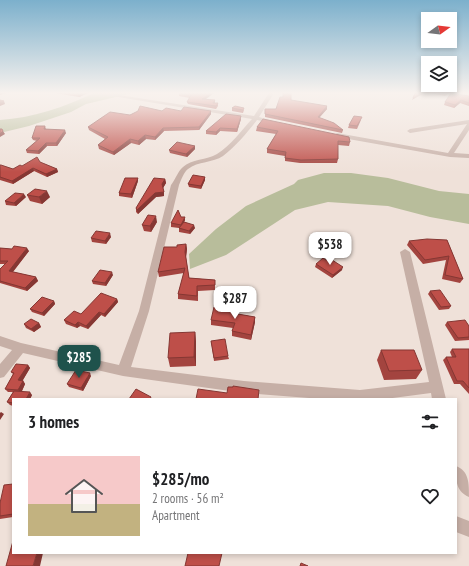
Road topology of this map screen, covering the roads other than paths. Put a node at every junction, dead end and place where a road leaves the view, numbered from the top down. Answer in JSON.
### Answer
{"nodes":[{"id":1,"x":255,"y":119,"type":"edge"},
{"id":2,"x":261,"y":119,"type":"edge"},
{"id":3,"x":469,"y":123,"type":"edge"},
{"id":4,"x":282,"y":125,"type":"edge"},
{"id":5,"x":410,"y":132,"type":"dead end"},
{"id":6,"x":332,"y":134,"type":"edge"},
{"id":7,"x":450,"y":155,"type":"junction"},
{"id":8,"x":469,"y":156,"type":"edge"},
{"id":9,"x":405,"y":252,"type":"dead end"},
{"id":10,"x":0,"y":341,"type":"edge"},
{"id":11,"x":21,"y":348,"type":"junction"},
{"id":12,"x":123,"y":371,"type":"junction"},
{"id":13,"x":0,"y":373,"type":"edge"},
{"id":14,"x":437,"y":393,"type":"edge"},
{"id":15,"x":457,"y":474,"type":"edge"},
{"id":16,"x":469,"y":490,"type":"edge"},
{"id":17,"x":457,"y":524,"type":"edge"},
{"id":18,"x":469,"y":529,"type":"edge"}],
"edges":[{"from":1,"to":12,"type":"street"},
{"from":2,"to":4,"type":"street"},
{"from":3,"to":5,"type":"street"},
{"from":3,"to":7,"type":"street"},
{"from":6,"to":7,"type":"street"},
{"from":7,"to":8,"type":"street"},
{"from":9,"to":14,"type":"street"},
{"from":10,"to":11,"type":"street"},
{"from":11,"to":12,"type":"street"},
{"from":11,"to":13,"type":"street"},
{"from":12,"to":14,"type":"street"},
{"from":15,"to":16,"type":"street"},
{"from":17,"to":18,"type":"street"}]}
